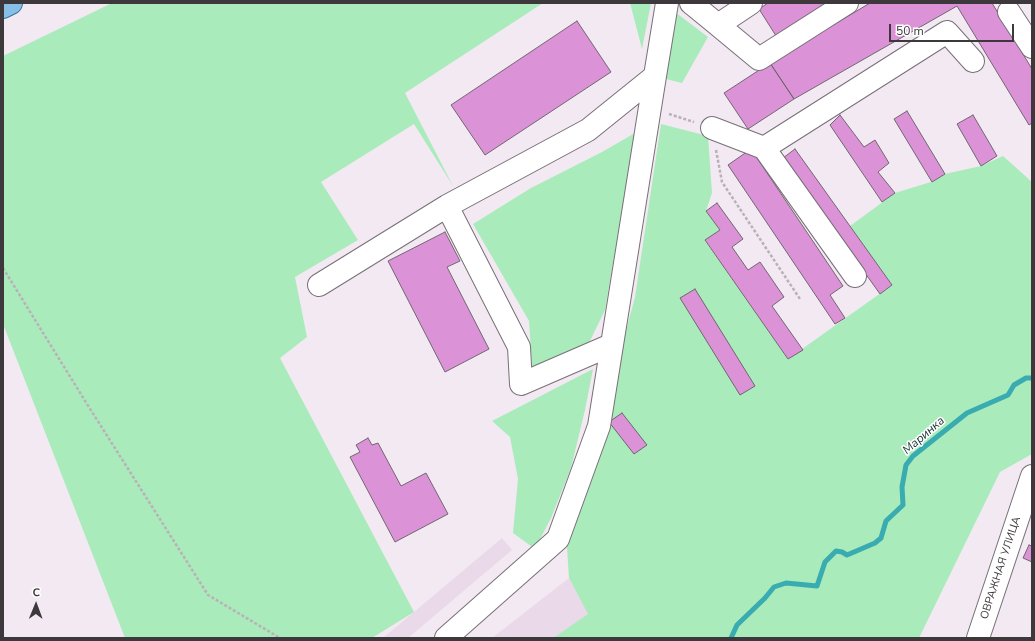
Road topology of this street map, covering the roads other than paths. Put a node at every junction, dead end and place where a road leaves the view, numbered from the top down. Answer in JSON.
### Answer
{"nodes":[{"id":1,"x":11,"y":3,"type":"edge"},
{"id":2,"x":667,"y":3,"type":"edge"},
{"id":3,"x":691,"y":3,"type":"edge"},
{"id":4,"x":751,"y":3,"type":"edge"},
{"id":5,"x":847,"y":3,"type":"edge"},
{"id":6,"x":1013,"y":6,"type":"edge"},
{"id":7,"x":3,"y":7,"type":"edge"},
{"id":8,"x":718,"y":25,"type":"junction"},
{"id":9,"x":1032,"y":47,"type":"edge"},
{"id":10,"x":973,"y":61,"type":"dead end"},
{"id":11,"x":655,"y":76,"type":"junction"},
{"id":12,"x":712,"y":128,"type":"road end"},
{"id":13,"x":764,"y":148,"type":"junction"},
{"id":14,"x":447,"y":206,"type":"junction"},
{"id":15,"x":855,"y":276,"type":"dead end"},
{"id":16,"x":319,"y":285,"type":"dead end"},
{"id":17,"x":611,"y":345,"type":"junction"},
{"id":18,"x":1032,"y":476,"type":"edge"},
{"id":19,"x":446,"y":638,"type":"edge"},
{"id":20,"x":978,"y":638,"type":"edge"}],
"edges":[{"from":1,"to":7,"type":"main road"},
{"from":2,"to":11,"type":"street"},
{"from":3,"to":8,"type":"street"},
{"from":4,"to":8,"type":"street"},
{"from":5,"to":8,"type":"street"},
{"from":6,"to":9,"type":"street"},
{"from":10,"to":13,"type":"street"},
{"from":11,"to":14,"type":"street"},
{"from":11,"to":17,"type":"street"},
{"from":12,"to":13,"type":"street"},
{"from":13,"to":15,"type":"street"},
{"from":14,"to":16,"type":"street"},
{"from":14,"to":17,"type":"street"},
{"from":17,"to":19,"type":"street"},
{"from":18,"to":20,"type":"street","name":"ОВРАЖНАЯ УЛИЦА"}]}
